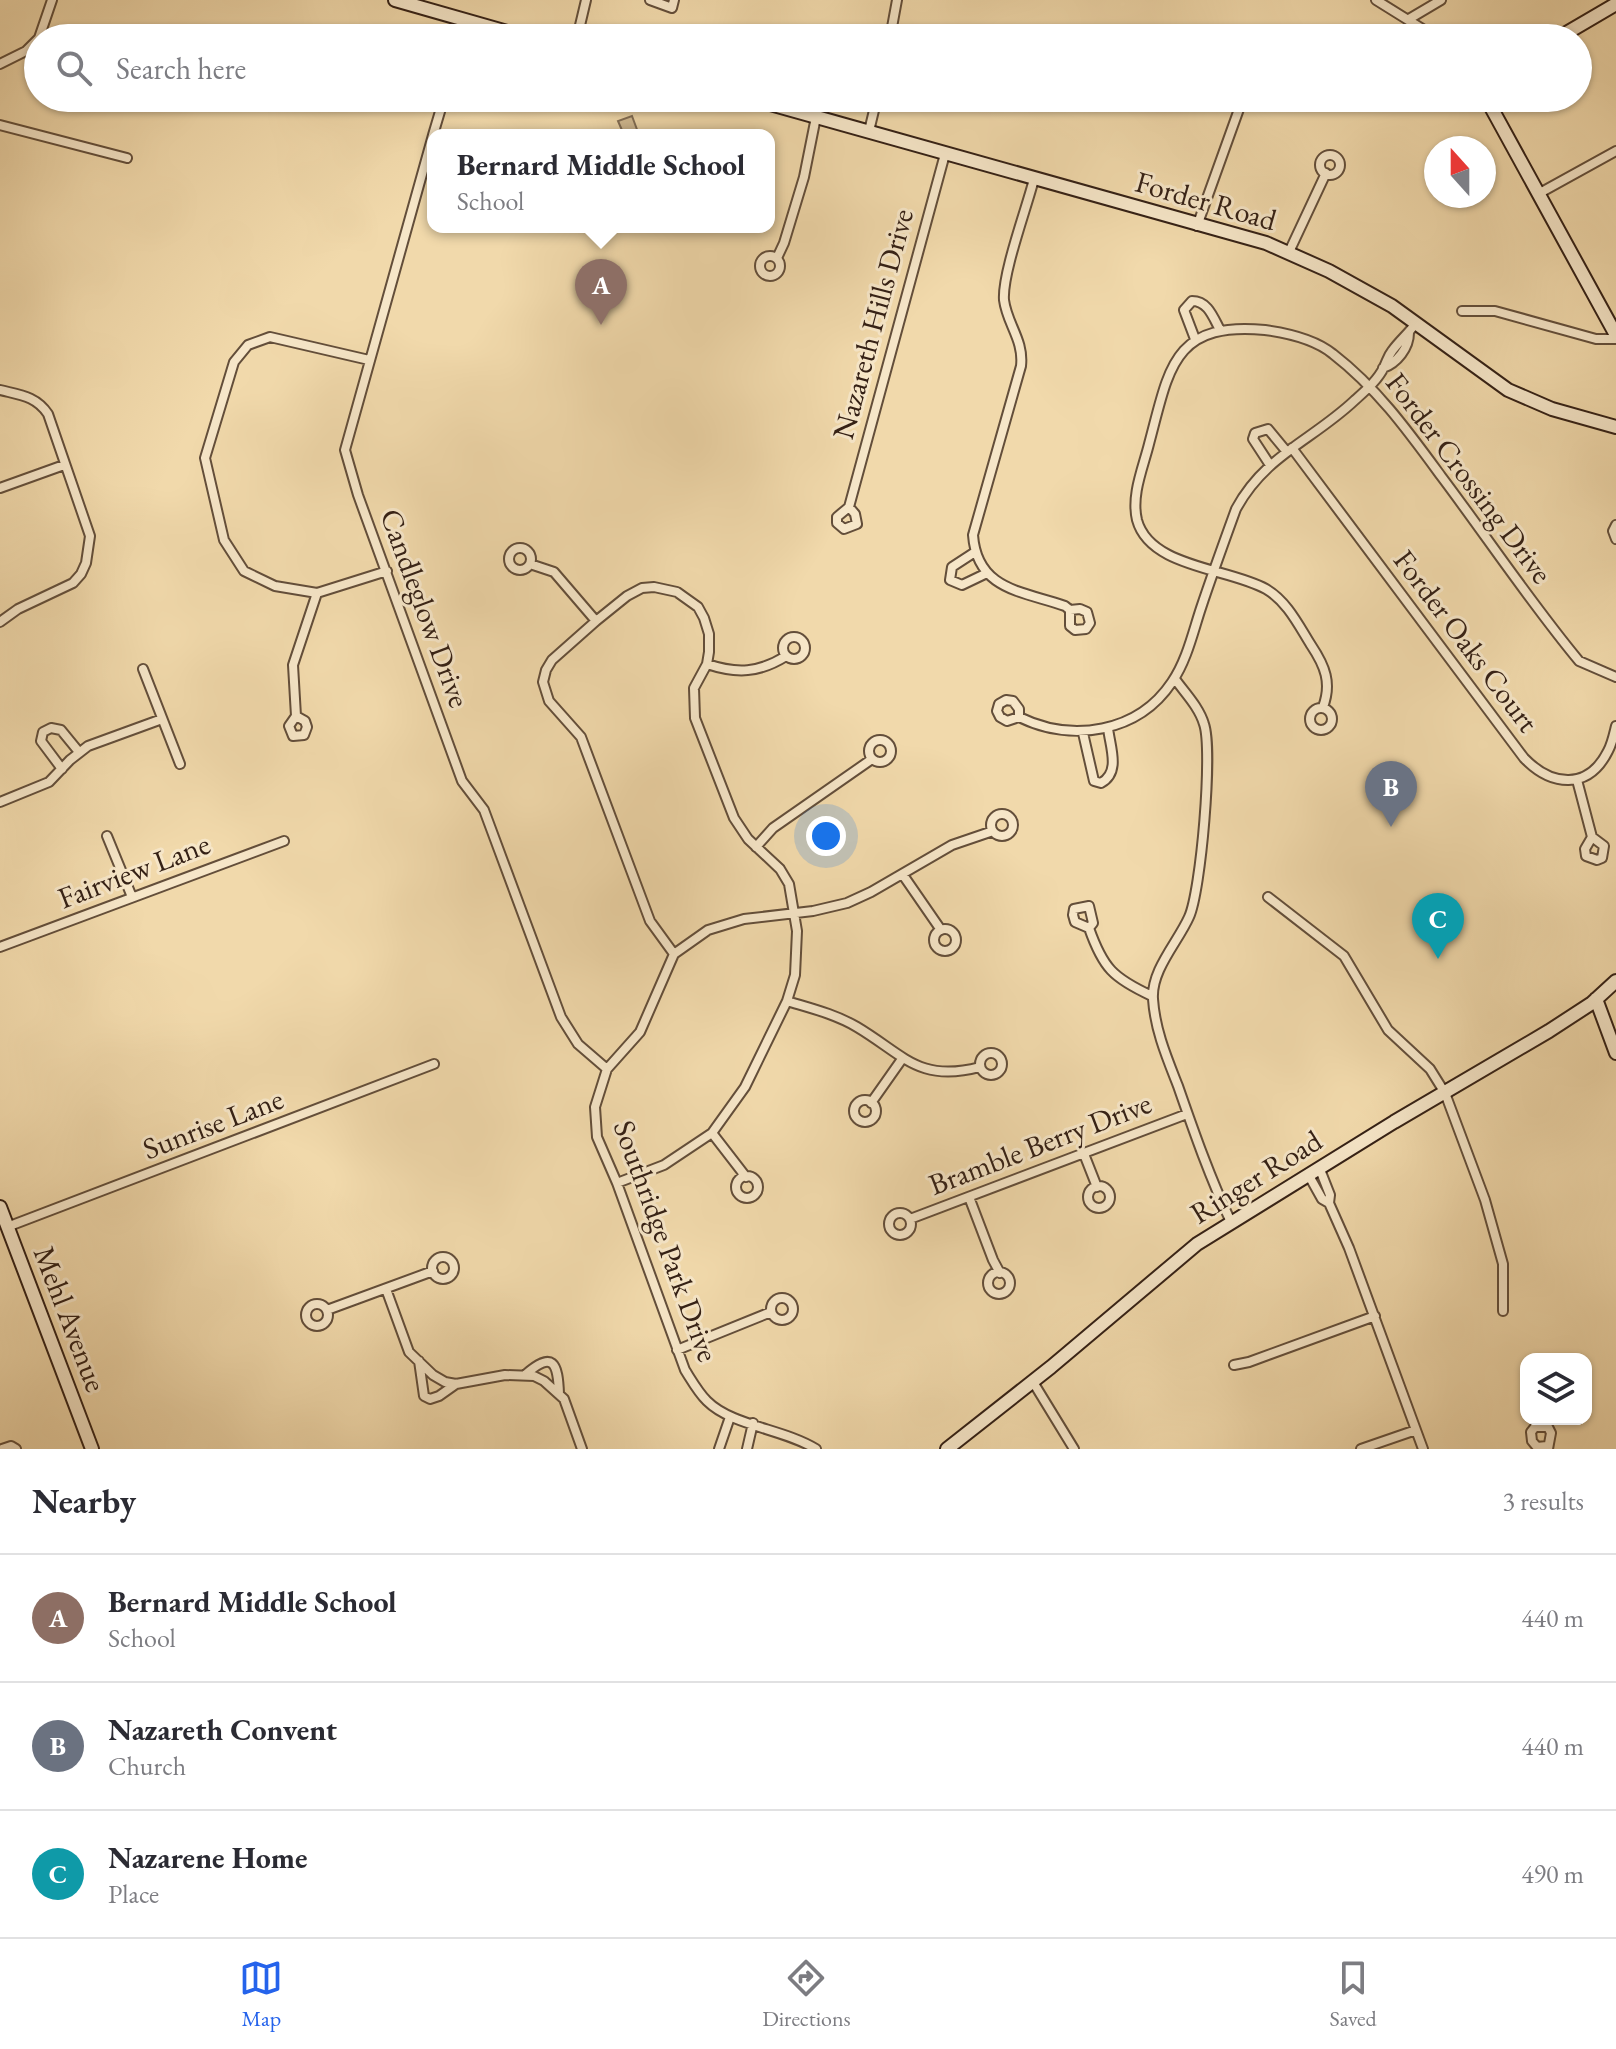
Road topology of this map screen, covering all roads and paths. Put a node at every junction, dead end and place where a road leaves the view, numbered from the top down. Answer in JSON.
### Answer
{"nodes":[{"id":1,"x":52,"y":0,"type":"edge"},
{"id":2,"x":395,"y":0,"type":"edge"},
{"id":3,"x":586,"y":0,"type":"edge"},
{"id":4,"x":650,"y":0,"type":"edge"},
{"id":5,"x":897,"y":0,"type":"edge"},
{"id":6,"x":1376,"y":0,"type":"edge"},
{"id":7,"x":1441,"y":0,"type":"edge"},
{"id":8,"x":673,"y":4,"type":"edge"},
{"id":9,"x":1616,"y":4,"type":"edge"},
{"id":10,"x":1409,"y":19,"type":"junction"},
{"id":11,"x":466,"y":20,"type":"junction"},
{"id":12,"x":44,"y":24,"type":"edge"},
{"id":13,"x":465,"y":24,"type":"edge"},
{"id":14,"x":480,"y":24,"type":"edge"},
{"id":15,"x":580,"y":24,"type":"edge"},
{"id":16,"x":893,"y":24,"type":"edge"},
{"id":17,"x":1416,"y":24,"type":"edge"},
{"id":18,"x":1582,"y":24,"type":"edge"},
{"id":19,"x":24,"y":50,"type":"edge"},
{"id":20,"x":0,"y":64,"type":"edge"},
{"id":21,"x":798,"y":112,"type":"edge"},
{"id":22,"x":874,"y":112,"type":"edge"},
{"id":23,"x":1238,"y":112,"type":"edge"},
{"id":24,"x":1494,"y":112,"type":"edge"},
{"id":25,"x":816,"y":117,"type":"junction"},
{"id":26,"x":0,"y":125,"type":"edge"},
{"id":27,"x":869,"y":131,"type":"junction"},
{"id":28,"x":1616,"y":151,"type":"edge"},
{"id":29,"x":945,"y":154,"type":"junction"},
{"id":30,"x":427,"y":156,"type":"edge"},
{"id":31,"x":127,"y":158,"type":"dead end"},
{"id":32,"x":1326,"y":173,"type":"dead end"},
{"id":33,"x":1034,"y":179,"type":"junction"},
{"id":34,"x":1538,"y":194,"type":"junction"},
{"id":35,"x":1197,"y":226,"type":"junction"},
{"id":36,"x":1289,"y":252,"type":"junction"},
{"id":37,"x":777,"y":258,"type":"dead end"},
{"id":38,"x":1462,"y":311,"type":"dead end"},
{"id":39,"x":1413,"y":328,"type":"junction"},
{"id":40,"x":1220,"y":330,"type":"junction"},
{"id":41,"x":1616,"y":337,"type":"edge"},
{"id":42,"x":1195,"y":339,"type":"junction"},
{"id":43,"x":369,"y":360,"type":"junction"},
{"id":44,"x":1370,"y":385,"type":"junction"},
{"id":45,"x":0,"y":390,"type":"edge"},
{"id":46,"x":1616,"y":427,"type":"edge"},
{"id":47,"x":1290,"y":450,"type":"junction"},
{"id":48,"x":64,"y":465,"type":"junction"},
{"id":49,"x":1270,"y":465,"type":"junction"},
{"id":50,"x":0,"y":488,"type":"edge"},
{"id":51,"x":849,"y":507,"type":"dead end"},
{"id":52,"x":1616,"y":525,"type":"edge"},
{"id":53,"x":1616,"y":539,"type":"edge"},
{"id":54,"x":975,"y":552,"type":"junction"},
{"id":55,"x":530,"y":564,"type":"dead end"},
{"id":56,"x":1214,"y":570,"type":"junction"},
{"id":57,"x":387,"y":571,"type":"junction"},
{"id":58,"x":987,"y":573,"type":"junction"},
{"id":59,"x":317,"y":593,"type":"junction"},
{"id":60,"x":1070,"y":610,"type":"dead end"},
{"id":61,"x":596,"y":621,"type":"junction"},
{"id":62,"x":0,"y":622,"type":"edge"},
{"id":63,"x":786,"y":656,"type":"dead end"},
{"id":64,"x":707,"y":664,"type":"junction"},
{"id":65,"x":143,"y":669,"type":"dead end"},
{"id":66,"x":1616,"y":677,"type":"edge"},
{"id":67,"x":1175,"y":679,"type":"junction"},
{"id":68,"x":1323,"y":707,"type":"dead end"},
{"id":69,"x":296,"y":716,"type":"dead end"},
{"id":70,"x":1019,"y":717,"type":"dead end"},
{"id":71,"x":162,"y":719,"type":"junction"},
{"id":72,"x":1616,"y":726,"type":"edge"},
{"id":73,"x":1108,"y":728,"type":"junction"},
{"id":74,"x":1083,"y":733,"type":"junction"},
{"id":75,"x":79,"y":752,"type":"junction"},
{"id":76,"x":872,"y":759,"type":"dead end"},
{"id":77,"x":180,"y":764,"type":"dead end"},
{"id":78,"x":62,"y":769,"type":"junction"},
{"id":79,"x":1577,"y":780,"type":"junction"},
{"id":80,"x":0,"y":802,"type":"edge"},
{"id":81,"x":993,"y":831,"type":"dead end"},
{"id":82,"x":107,"y":836,"type":"dead end"},
{"id":83,"x":1592,"y":837,"type":"dead end"},
{"id":84,"x":284,"y":841,"type":"dead end"},
{"id":85,"x":756,"y":847,"type":"junction"},
{"id":86,"x":903,"y":875,"type":"junction"},
{"id":87,"x":132,"y":897,"type":"junction"},
{"id":88,"x":1268,"y":897,"type":"dead end"},
{"id":89,"x":795,"y":912,"type":"junction"},
{"id":90,"x":1089,"y":928,"type":"dead end"},
{"id":91,"x":941,"y":930,"type":"dead end"},
{"id":92,"x":0,"y":947,"type":"edge"},
{"id":93,"x":674,"y":954,"type":"junction"},
{"id":94,"x":1616,"y":981,"type":"edge"},
{"id":95,"x":1152,"y":996,"type":"junction"},
{"id":96,"x":1596,"y":999,"type":"junction"},
{"id":97,"x":787,"y":1001,"type":"junction"},
{"id":98,"x":1616,"y":1053,"type":"edge"},
{"id":99,"x":902,"y":1059,"type":"junction"},
{"id":100,"x":434,"y":1064,"type":"dead end"},
{"id":101,"x":980,"y":1067,"type":"dead end"},
{"id":102,"x":607,"y":1069,"type":"junction"},
{"id":103,"x":1445,"y":1093,"type":"junction"},
{"id":104,"x":871,"y":1103,"type":"dead end"},
{"id":105,"x":1187,"y":1114,"type":"junction"},
{"id":106,"x":712,"y":1133,"type":"junction"},
{"id":107,"x":1084,"y":1154,"type":"junction"},
{"id":108,"x":1313,"y":1171,"type":"junction"},
{"id":109,"x":746,"y":1177,"type":"dead end"},
{"id":110,"x":617,"y":1183,"type":"junction"},
{"id":111,"x":1097,"y":1187,"type":"dead end"},
{"id":112,"x":969,"y":1197,"type":"junction"},
{"id":113,"x":0,"y":1207,"type":"edge"},
{"id":114,"x":910,"y":1219,"type":"dead end"},
{"id":115,"x":1231,"y":1222,"type":"junction"},
{"id":116,"x":7,"y":1227,"type":"junction"},
{"id":117,"x":433,"y":1271,"type":"dead end"},
{"id":118,"x":1000,"y":1273,"type":"dead end"},
{"id":119,"x":386,"y":1289,"type":"junction"},
{"id":120,"x":327,"y":1310,"type":"dead end"},
{"id":121,"x":1503,"y":1311,"type":"dead end"},
{"id":122,"x":771,"y":1312,"type":"dead end"},
{"id":123,"x":1375,"y":1316,"type":"junction"},
{"id":124,"x":677,"y":1350,"type":"junction"},
{"id":125,"x":419,"y":1361,"type":"junction"},
{"id":126,"x":1234,"y":1365,"type":"dead end"},
{"id":127,"x":525,"y":1375,"type":"junction"},
{"id":128,"x":1033,"y":1382,"type":"junction"},
{"id":129,"x":456,"y":1384,"type":"junction"},
{"id":130,"x":559,"y":1394,"type":"junction"},
{"id":131,"x":730,"y":1417,"type":"junction"},
{"id":132,"x":753,"y":1423,"type":"junction"},
{"id":133,"x":1416,"y":1430,"type":"junction"},
{"id":134,"x":2,"y":1449,"type":"edge"},
{"id":135,"x":16,"y":1449,"type":"edge"},
{"id":136,"x":92,"y":1449,"type":"edge"},
{"id":137,"x":582,"y":1449,"type":"edge"},
{"id":138,"x":719,"y":1449,"type":"edge"},
{"id":139,"x":747,"y":1449,"type":"edge"},
{"id":140,"x":816,"y":1449,"type":"edge"},
{"id":141,"x":947,"y":1449,"type":"edge"},
{"id":142,"x":1074,"y":1449,"type":"edge"},
{"id":143,"x":1361,"y":1449,"type":"edge"},
{"id":144,"x":1423,"y":1449,"type":"edge"}],
"edges":[{"from":1,"to":12,"type":"street"},
{"from":2,"to":11,"type":"street"},
{"from":3,"to":15,"type":"street"},
{"from":4,"to":8,"type":"street"},
{"from":5,"to":16,"type":"street"},
{"from":6,"to":10,"type":"street"},
{"from":7,"to":10,"type":"street"},
{"from":9,"to":18,"type":"street"},
{"from":10,"to":17,"type":"street"},
{"from":11,"to":13,"type":"street"},
{"from":11,"to":14,"type":"street"},
{"from":19,"to":20,"type":"street"},
{"from":21,"to":25,"type":"street","name":"Forder Road"},
{"from":22,"to":27,"type":"street"},
{"from":23,"to":35,"type":"street"},
{"from":24,"to":34,"type":"street"},
{"from":25,"to":27,"type":"street","name":"Forder Road"},
{"from":25,"to":37,"type":"street"},
{"from":26,"to":31,"type":"street"},
{"from":27,"to":29,"type":"street","name":"Forder Road"},
{"from":28,"to":34,"type":"street"},
{"from":29,"to":33,"type":"street","name":"Forder Road"},
{"from":29,"to":51,"type":"street","name":"Nazareth Hills Drive"},
{"from":30,"to":43,"type":"street","name":"Candleglow Drive"},
{"from":32,"to":36,"type":"street"},
{"from":33,"to":35,"type":"street","name":"Forder Road"},
{"from":33,"to":54,"type":"street"},
{"from":34,"to":41,"type":"street"},
{"from":35,"to":36,"type":"street","name":"Forder Road"},
{"from":36,"to":39,"type":"street","name":"Forder Road"},
{"from":38,"to":41,"type":"street"},
{"from":39,"to":44,"type":"street"},
{"from":39,"to":46,"type":"street","name":"Forder Road"},
{"from":40,"to":42,"type":"street","name":"Forder Crossing Drive"},
{"from":40,"to":42,"type":"street"},
{"from":40,"to":44,"type":"street","name":"Forder Crossing Drive"},
{"from":42,"to":56,"type":"street"},
{"from":43,"to":57,"type":"street","name":"Candleglow Drive"},
{"from":43,"to":59,"type":"street"},
{"from":44,"to":47,"type":"street"},
{"from":44,"to":66,"type":"street","name":"Forder Crossing Drive"},
{"from":45,"to":48,"type":"street"},
{"from":47,"to":49,"type":"street"},
{"from":47,"to":49,"type":"street","name":"Forder Oaks Court"},
{"from":47,"to":79,"type":"street","name":"Forder Oaks Court"},
{"from":48,"to":50,"type":"street"},
{"from":48,"to":62,"type":"street"},
{"from":49,"to":56,"type":"street"},
{"from":52,"to":53,"type":"street"},
{"from":54,"to":58,"type":"street"},
{"from":54,"to":58,"type":"street"},
{"from":55,"to":61,"type":"street"},
{"from":56,"to":67,"type":"street"},
{"from":56,"to":68,"type":"street"},
{"from":57,"to":59,"type":"street"},
{"from":57,"to":102,"type":"street","name":"Candleglow Drive"},
{"from":58,"to":60,"type":"street"},
{"from":59,"to":69,"type":"street"},
{"from":61,"to":64,"type":"street"},
{"from":61,"to":93,"type":"street"},
{"from":63,"to":64,"type":"street"},
{"from":64,"to":85,"type":"street"},
{"from":65,"to":71,"type":"street"},
{"from":67,"to":73,"type":"street"},
{"from":67,"to":95,"type":"street"},
{"from":70,"to":74,"type":"street"},
{"from":71,"to":75,"type":"street"},
{"from":71,"to":77,"type":"street"},
{"from":72,"to":79,"type":"street"},
{"from":73,"to":74,"type":"street"},
{"from":73,"to":74,"type":"street"},
{"from":75,"to":78,"type":"street"},
{"from":75,"to":78,"type":"street"},
{"from":76,"to":85,"type":"street"},
{"from":78,"to":80,"type":"street"},
{"from":79,"to":83,"type":"street"},
{"from":81,"to":86,"type":"street"},
{"from":82,"to":87,"type":"street"},
{"from":84,"to":87,"type":"street","name":"Fairview Lane"},
{"from":85,"to":89,"type":"street"},
{"from":86,"to":89,"type":"street"},
{"from":86,"to":91,"type":"street"},
{"from":87,"to":92,"type":"street","name":"Fairview Lane"},
{"from":88,"to":103,"type":"street"},
{"from":89,"to":93,"type":"street"},
{"from":89,"to":97,"type":"street"},
{"from":90,"to":95,"type":"street"},
{"from":93,"to":102,"type":"street","name":"Southridge Park Drive"},
{"from":94,"to":96,"type":"street","name":"Ringer Road"},
{"from":95,"to":105,"type":"street"},
{"from":96,"to":98,"type":"street"},
{"from":96,"to":103,"type":"street","name":"Ringer Road"},
{"from":97,"to":99,"type":"street"},
{"from":97,"to":106,"type":"street"},
{"from":99,"to":101,"type":"street"},
{"from":99,"to":104,"type":"street"},
{"from":100,"to":116,"type":"street","name":"Sunrise Lane"},
{"from":102,"to":110,"type":"street","name":"Southridge Park Drive"},
{"from":103,"to":108,"type":"street","name":"Ringer Road"},
{"from":103,"to":121,"type":"street"},
{"from":105,"to":107,"type":"street","name":"Bramble Berry Drive"},
{"from":105,"to":115,"type":"street"},
{"from":106,"to":109,"type":"street"},
{"from":106,"to":110,"type":"street"},
{"from":107,"to":111,"type":"street"},
{"from":107,"to":112,"type":"street","name":"Bramble Berry Drive"},
{"from":108,"to":115,"type":"street","name":"Ringer Road"},
{"from":108,"to":123,"type":"street"},
{"from":110,"to":124,"type":"street","name":"Southridge Park Drive"},
{"from":112,"to":114,"type":"street","name":"Bramble Berry Drive"},
{"from":112,"to":118,"type":"street"},
{"from":113,"to":116,"type":"street","name":"Mehl Avenue"},
{"from":115,"to":128,"type":"street","name":"Ringer Road"},
{"from":116,"to":136,"type":"street","name":"Mehl Avenue"},
{"from":117,"to":119,"type":"street"},
{"from":119,"to":120,"type":"street"},
{"from":119,"to":125,"type":"street"},
{"from":122,"to":124,"type":"street"},
{"from":123,"to":126,"type":"street"},
{"from":123,"to":133,"type":"street"},
{"from":124,"to":131,"type":"street","name":"Southridge Park Drive"},
{"from":125,"to":129,"type":"street"},
{"from":125,"to":129,"type":"street"},
{"from":127,"to":129,"type":"street"},
{"from":127,"to":130,"type":"street"},
{"from":127,"to":130,"type":"street"},
{"from":128,"to":141,"type":"street","name":"Ringer Road"},
{"from":128,"to":142,"type":"street"},
{"from":130,"to":137,"type":"street"},
{"from":131,"to":132,"type":"street","name":"Southridge Park Drive"},
{"from":131,"to":138,"type":"street"},
{"from":132,"to":139,"type":"street"},
{"from":132,"to":140,"type":"street","name":"Southridge Park Drive"},
{"from":133,"to":143,"type":"street"},
{"from":133,"to":144,"type":"street"},
{"from":134,"to":135,"type":"street"}]}
